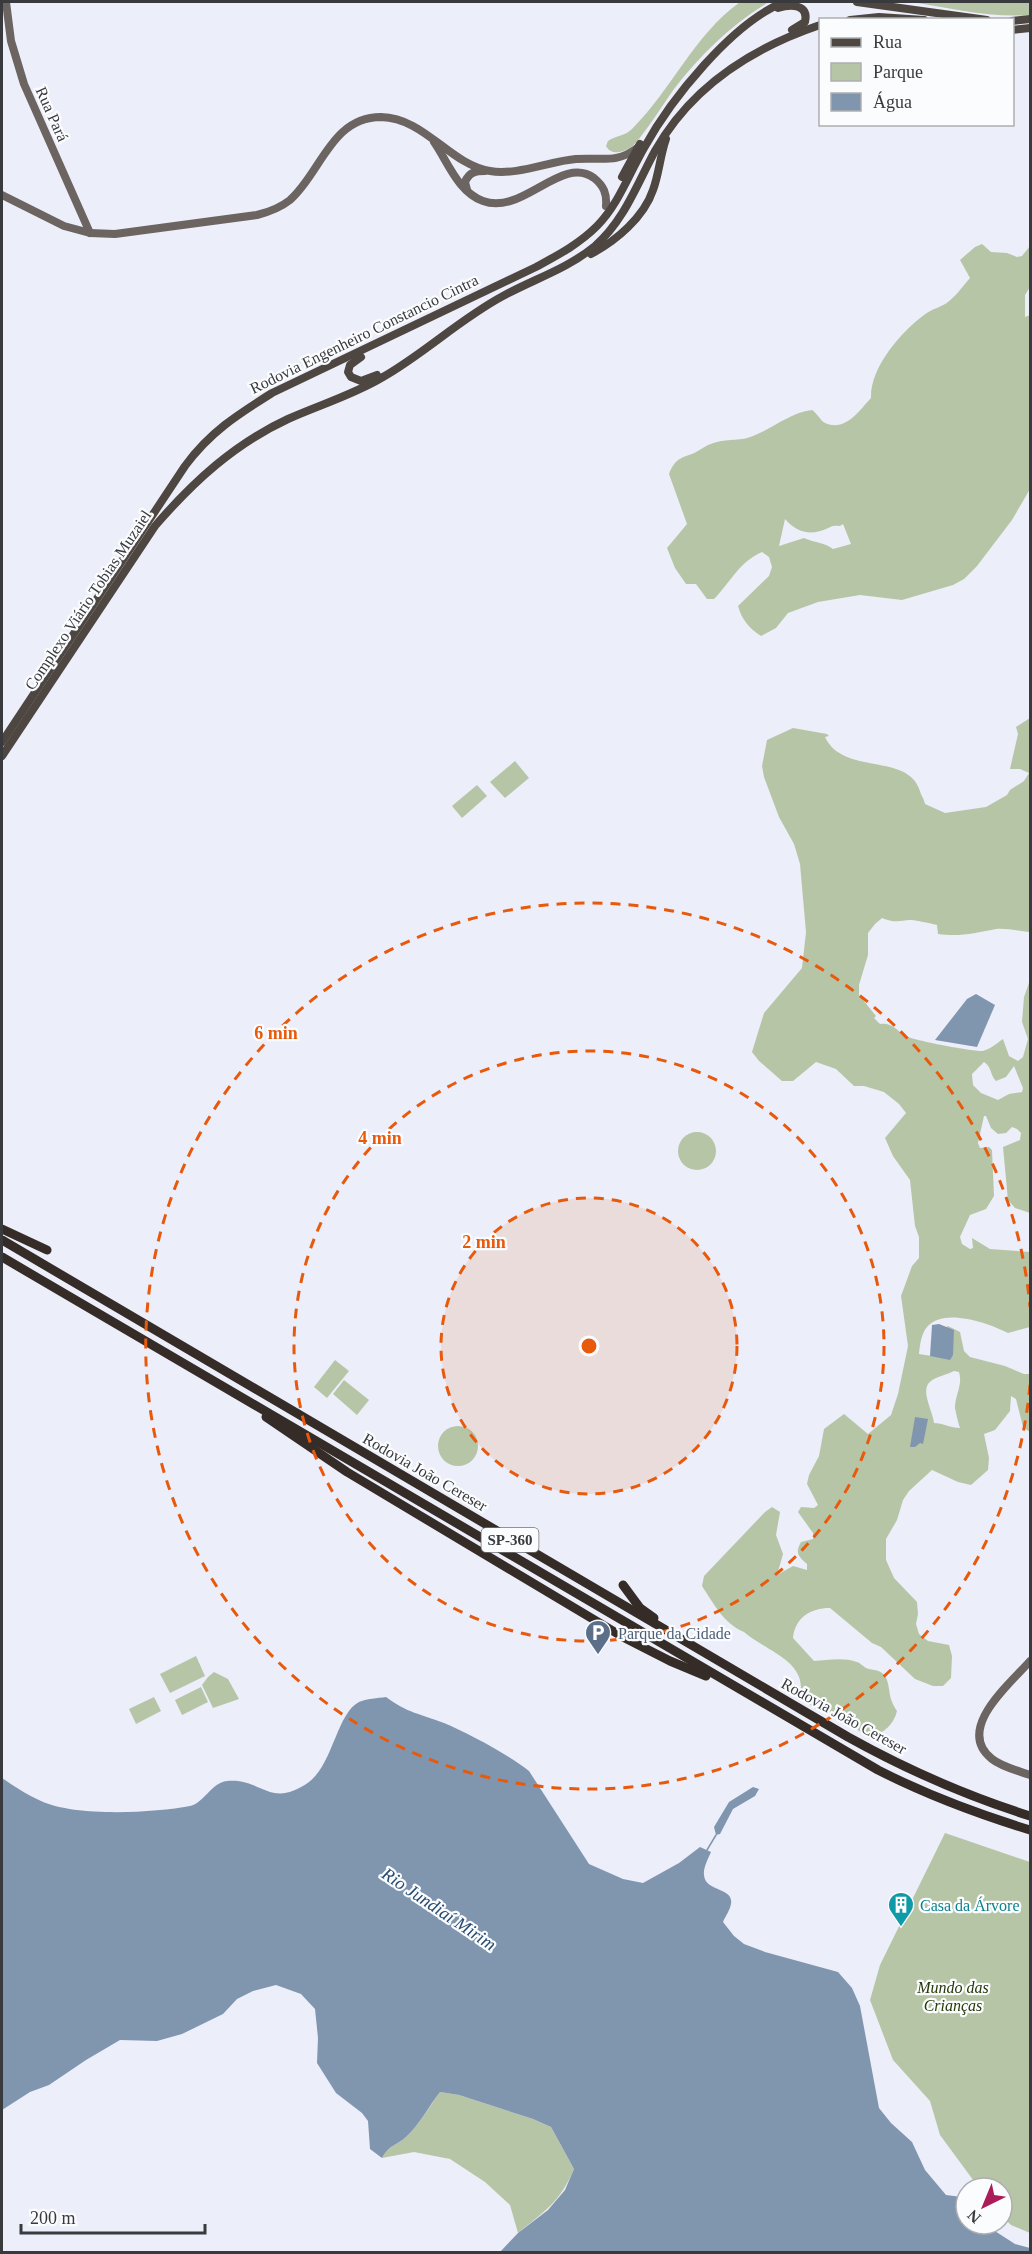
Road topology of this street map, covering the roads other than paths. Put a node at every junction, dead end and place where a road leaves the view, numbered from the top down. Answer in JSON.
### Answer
{"nodes":[{"id":1,"x":6,"y":2,"type":"edge"},
{"id":2,"x":784,"y":2,"type":"edge"},
{"id":3,"x":856,"y":2,"type":"edge"},
{"id":4,"x":869,"y":18,"type":"edge"},
{"id":5,"x":894,"y":18,"type":"edge"},
{"id":6,"x":972,"y":18,"type":"edge"},
{"id":7,"x":1030,"y":19,"type":"edge"},
{"id":8,"x":1014,"y":21,"type":"edge"},
{"id":9,"x":819,"y":25,"type":"edge"},
{"id":10,"x":1030,"y":28,"type":"edge"},
{"id":11,"x":1014,"y":30,"type":"edge"},
{"id":12,"x":693,"y":80,"type":"junction"},
{"id":13,"x":670,"y":128,"type":"junction"},
{"id":14,"x":434,"y":141,"type":"junction"},
{"id":15,"x":637,"y":148,"type":"junction"},
{"id":16,"x":489,"y":171,"type":"junction"},
{"id":17,"x":467,"y":191,"type":"junction"},
{"id":18,"x":2,"y":195,"type":"edge"},
{"id":19,"x":606,"y":206,"type":"junction"},
{"id":20,"x":626,"y":208,"type":"junction"},
{"id":21,"x":90,"y":233,"type":"junction"},
{"id":22,"x":577,"y":259,"type":"junction"},
{"id":23,"x":498,"y":285,"type":"junction"},
{"id":24,"x":478,"y":295,"type":"junction"},
{"id":25,"x":210,"y":468,"type":"joint"},
{"id":26,"x":2,"y":742,"type":"edge"},
{"id":27,"x":2,"y":756,"type":"edge"},
{"id":28,"x":2,"y":1229,"type":"edge"},
{"id":29,"x":2,"y":1240,"type":"edge"},
{"id":30,"x":47,"y":1250,"type":"dead end"},
{"id":31,"x":2,"y":1257,"type":"edge"},
{"id":32,"x":623,"y":1585,"type":"dead end"},
{"id":33,"x":694,"y":1647,"type":"junction"},
{"id":34,"x":1030,"y":1661,"type":"edge"},
{"id":35,"x":1030,"y":1775,"type":"edge"},
{"id":36,"x":1030,"y":1816,"type":"edge"},
{"id":37,"x":1030,"y":1830,"type":"edge"}],
"edges":[{"from":1,"to":21,"type":"main road","name":"Rua Pará"},
{"from":2,"to":12,"type":"main road","name":"Rodovia Engenheiro Constancio Cintra"},
{"from":3,"to":6,"type":"main road"},
{"from":4,"to":5,"type":"main road"},
{"from":7,"to":8,"type":"main road"},
{"from":9,"to":13,"type":"main road","name":"Rodovia Engenheiro Constancio Cintra"},
{"from":10,"to":11,"type":"main road"},
{"from":12,"to":13,"type":"main road"},
{"from":12,"to":15,"type":"main road"},
{"from":12,"to":23,"type":"main road","name":"Rodovia Engenheiro Constancio Cintra"},
{"from":13,"to":20,"type":"main road","name":"Rodovia Engenheiro Constancio Cintra"},
{"from":13,"to":22,"type":"main road"},
{"from":14,"to":16,"type":"main road"},
{"from":14,"to":17,"type":"main road"},
{"from":14,"to":21,"type":"main road"},
{"from":15,"to":16,"type":"main road"},
{"from":15,"to":19,"type":"main road"},
{"from":16,"to":17,"type":"main road"},
{"from":17,"to":19,"type":"main road"},
{"from":18,"to":21,"type":"main road"},
{"from":19,"to":23,"type":"main road"},
{"from":20,"to":22,"type":"main road","name":"Rodovia Engenheiro Constancio Cintra"},
{"from":20,"to":24,"type":"main road"},
{"from":22,"to":25,"type":"main road","name":"Rodovia Engenheiro Constancio Cintra"},
{"from":23,"to":24,"type":"main road","name":"Rodovia Engenheiro Constancio Cintra"},
{"from":24,"to":26,"type":"main road","name":"Rodovia Engenheiro Constancio Cintra"},
{"from":25,"to":27,"type":"main road","name":"Complexo Viário Tobias Muzaiel"},
{"from":28,"to":30,"type":"highway"},
{"from":29,"to":33,"type":"highway","name":"Rodovia João Cereser","number":"SP-360"},
{"from":31,"to":37,"type":"highway","name":"Rodovia João Cereser","number":"SP-360"},
{"from":32,"to":33,"type":"highway"},
{"from":33,"to":36,"type":"highway","name":"Rodovia João Cereser","number":"SP-360"},
{"from":34,"to":35,"type":"main road"}]}
